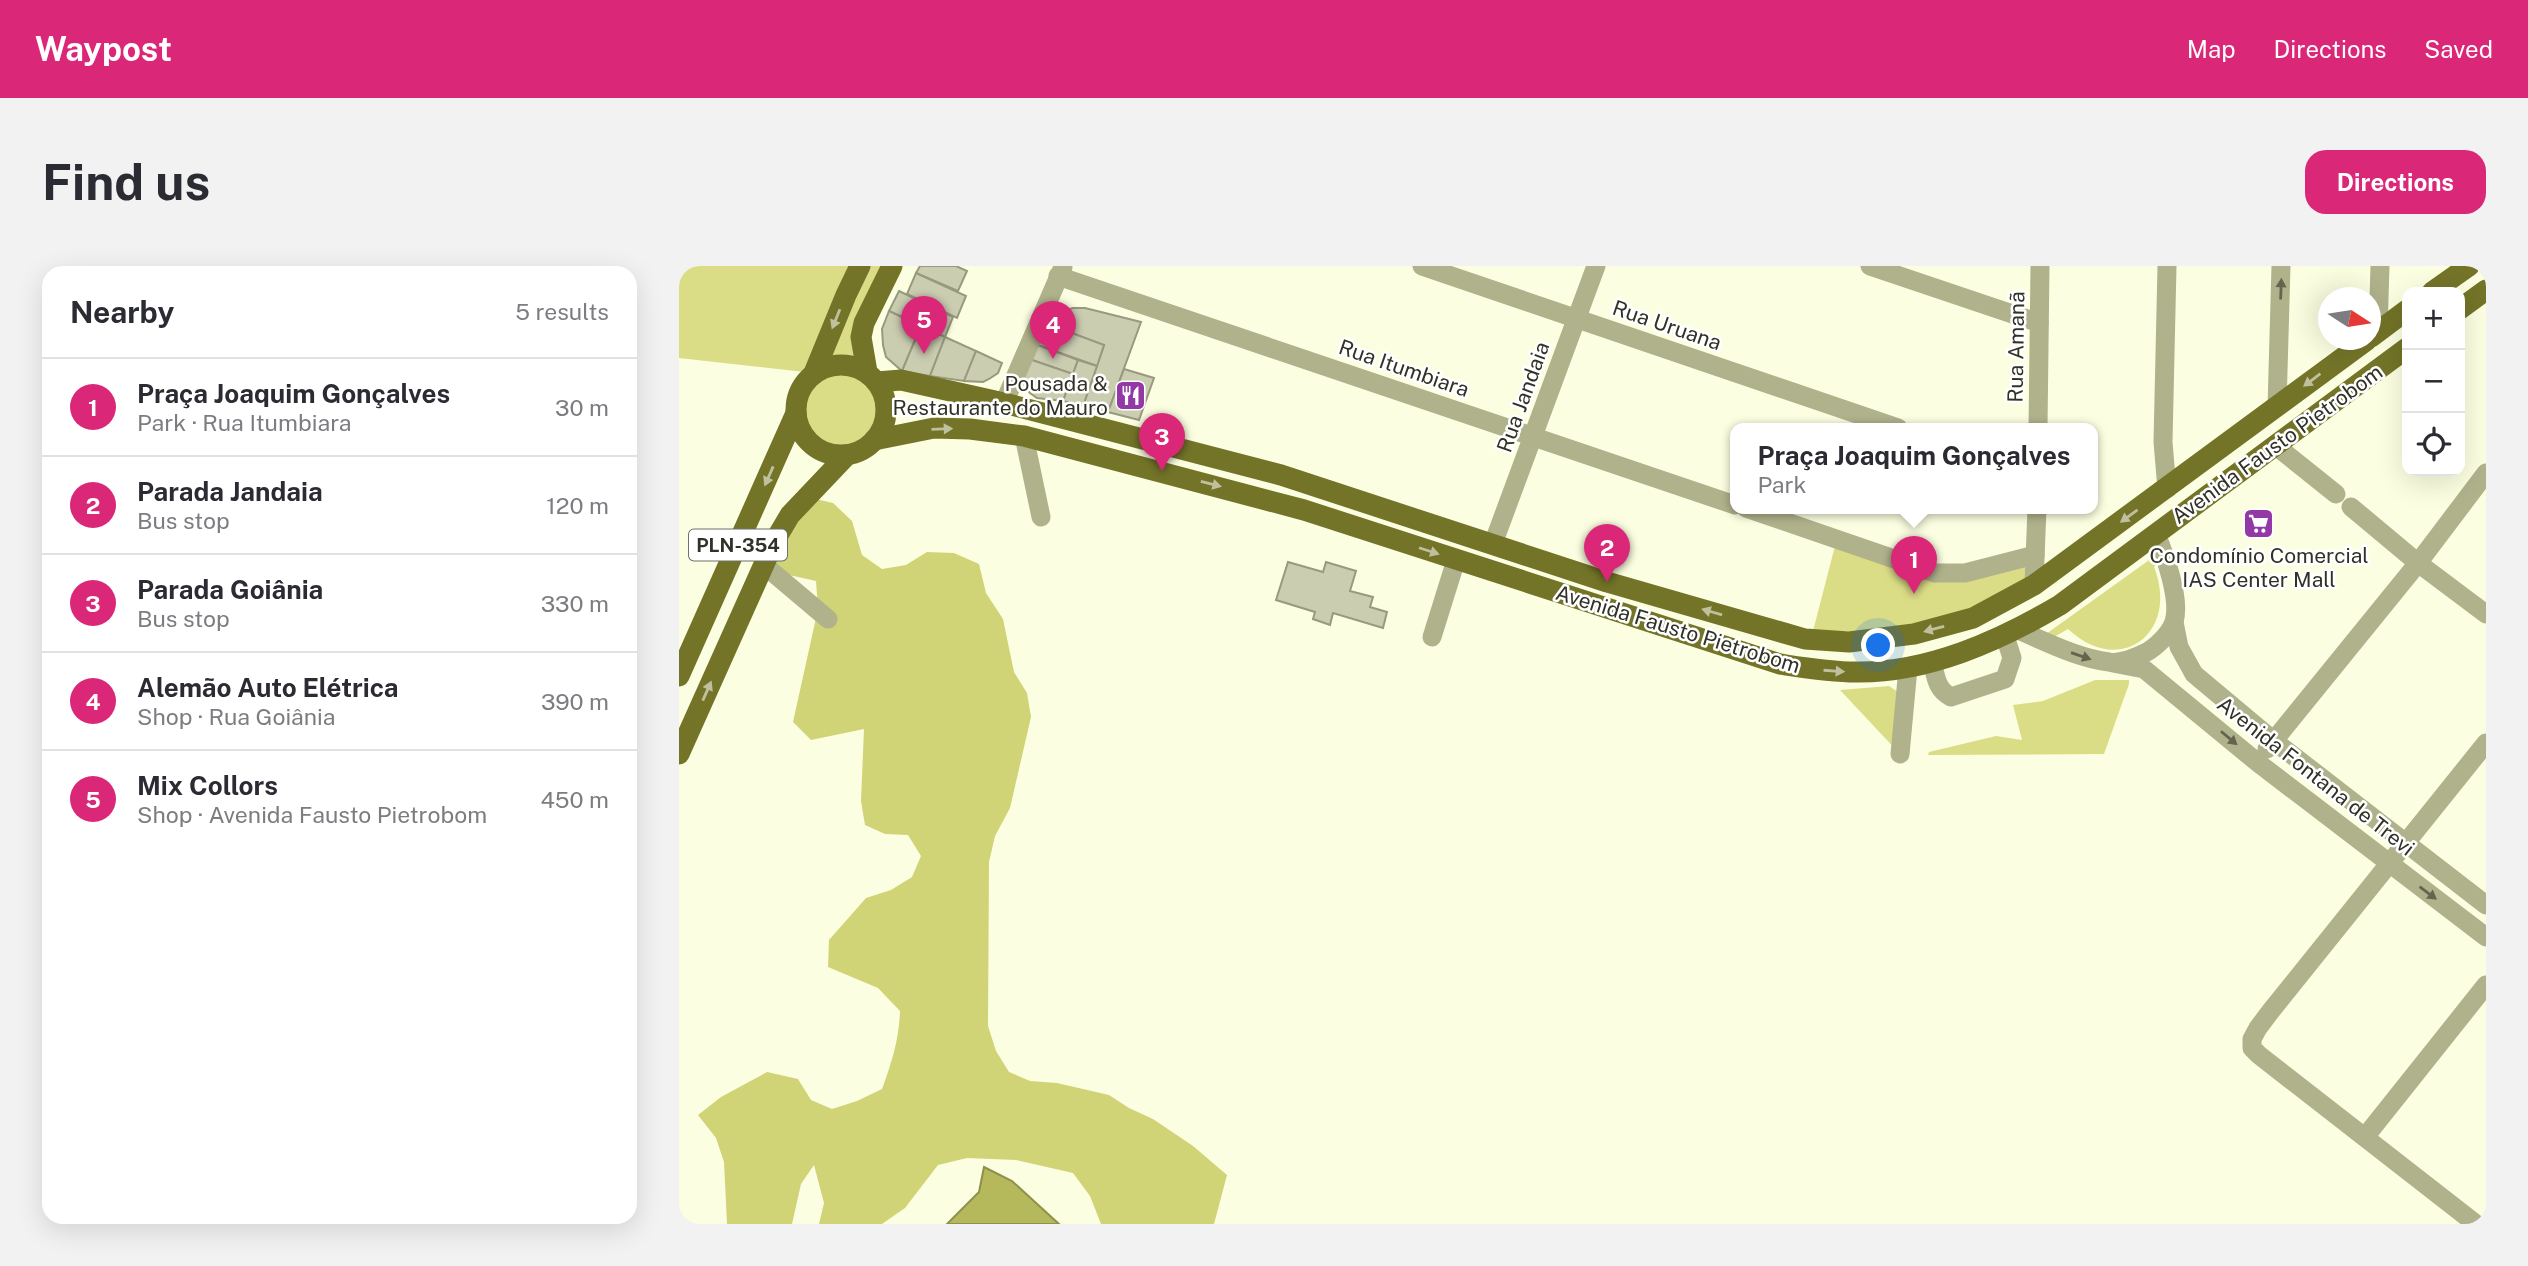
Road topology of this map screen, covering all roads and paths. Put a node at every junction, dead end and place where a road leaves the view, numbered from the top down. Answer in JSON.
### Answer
{"nodes":[{"id":1,"x":860,"y":266,"type":"edge"},
{"id":2,"x":892,"y":266,"type":"edge"},
{"id":3,"x":1422,"y":266,"type":"edge"},
{"id":4,"x":1596,"y":266,"type":"edge"},
{"id":5,"x":1870,"y":266,"type":"edge"},
{"id":6,"x":2040,"y":266,"type":"edge"},
{"id":7,"x":2167,"y":266,"type":"edge"},
{"id":8,"x":2281,"y":266,"type":"edge"},
{"id":9,"x":2379,"y":266,"type":"edge"},
{"id":10,"x":2469,"y":266,"type":"edge"},
{"id":11,"x":1061,"y":271,"type":"edge"},
{"id":12,"x":2377,"y":287,"type":"edge"},
{"id":13,"x":2439,"y":287,"type":"edge"},
{"id":14,"x":2486,"y":290,"type":"edge"},
{"id":15,"x":2465,"y":305,"type":"edge"},
{"id":16,"x":2402,"y":314,"type":"edge"},
{"id":17,"x":1576,"y":318,"type":"junction"},
{"id":18,"x":2039,"y":323,"type":"junction"},
{"id":19,"x":2381,"y":329,"type":"edge"},
{"id":20,"x":2353,"y":350,"type":"edge"},
{"id":21,"x":2404,"y":350,"type":"edge"},
{"id":22,"x":814,"y":373,"type":"junction"},
{"id":23,"x":872,"y":377,"type":"junction"},
{"id":24,"x":1004,"y":403,"type":"junction"},
{"id":25,"x":2277,"y":407,"type":"junction"},
{"id":26,"x":796,"y":413,"type":"junction"},
{"id":27,"x":1883,"y":423,"type":"edge"},
{"id":28,"x":2038,"y":423,"type":"edge"},
{"id":29,"x":1533,"y":435,"type":"junction"},
{"id":30,"x":1024,"y":436,"type":"junction"},
{"id":31,"x":874,"y":440,"type":"junction"},
{"id":32,"x":2276,"y":446,"type":"junction"},
{"id":33,"x":847,"y":454,"type":"junction"},
{"id":34,"x":2486,"y":473,"type":"edge"},
{"id":35,"x":2167,"y":489,"type":"junction"},
{"id":36,"x":2336,"y":494,"type":"dead end"},
{"id":37,"x":1730,"y":503,"type":"edge"},
{"id":38,"x":2351,"y":507,"type":"dead end"},
{"id":39,"x":1764,"y":514,"type":"edge"},
{"id":40,"x":2037,"y":514,"type":"edge"},
{"id":41,"x":1041,"y":517,"type":"dead end"},
{"id":42,"x":2156,"y":534,"type":"junction"},
{"id":43,"x":1493,"y":544,"type":"junction"},
{"id":44,"x":2035,"y":555,"type":"junction"},
{"id":45,"x":1456,"y":560,"type":"junction"},
{"id":46,"x":2418,"y":563,"type":"junction"},
{"id":47,"x":764,"y":565,"type":"junction"},
{"id":48,"x":2034,"y":585,"type":"junction"},
{"id":49,"x":2486,"y":614,"type":"edge"},
{"id":50,"x":828,"y":619,"type":"dead end"},
{"id":51,"x":2174,"y":622,"type":"junction"},
{"id":52,"x":2012,"y":633,"type":"junction"},
{"id":53,"x":1431,"y":637,"type":"dead end"},
{"id":54,"x":1932,"y":662,"type":"junction"},
{"id":55,"x":2113,"y":663,"type":"junction"},
{"id":56,"x":1908,"y":668,"type":"junction"},
{"id":57,"x":679,"y":676,"type":"edge"},
{"id":58,"x":2274,"y":741,"type":"junction"},
{"id":59,"x":2486,"y":743,"type":"edge"},
{"id":60,"x":679,"y":754,"type":"edge"},
{"id":61,"x":1901,"y":754,"type":"dead end"},
{"id":62,"x":2257,"y":762,"type":"junction"},
{"id":63,"x":2406,"y":842,"type":"junction"},
{"id":64,"x":2388,"y":864,"type":"junction"},
{"id":65,"x":2486,"y":905,"type":"edge"},
{"id":66,"x":2486,"y":937,"type":"edge"},
{"id":67,"x":2486,"y":985,"type":"edge"},
{"id":68,"x":2365,"y":1137,"type":"junction"},
{"id":69,"x":2476,"y":1224,"type":"edge"}],
"edges":[{"from":1,"to":22,"type":"main road","number":"PLN-354","one_way":true},
{"from":2,"to":23,"type":"main road"},
{"from":3,"to":17,"type":"street","name":"Rua Uruana"},
{"from":4,"to":17,"type":"street","name":"Rua Jandaia"},
{"from":5,"to":18,"type":"street"},
{"from":6,"to":18,"type":"street","name":"Rua Amanã"},
{"from":7,"to":35,"type":"street"},
{"from":25,"to":8,"type":"street","one_way":true},
{"from":9,"to":12,"type":"street"},
{"from":10,"to":13,"type":"main road"},
{"from":11,"to":24,"type":"street"},
{"from":11,"to":29,"type":"street","name":"Rua Itumbiara"},
{"from":14,"to":15,"type":"main road"},
{"from":16,"to":19,"type":"main road","name":"Avenida Fausto Pietrobom"},
{"from":17,"to":27,"type":"street","name":"Rua Uruana"},
{"from":17,"to":29,"type":"street","name":"Rua Jandaia"},
{"from":18,"to":28,"type":"street","name":"Rua Amanã"},
{"from":20,"to":25,"type":"main road","name":"Avenida Fausto Pietrobom","one_way":true},
{"from":21,"to":32,"type":"main road","name":"Avenida Fausto Pietrobom"},
{"from":22,"to":23,"type":"main road"},
{"from":22,"to":26,"type":"main road","number":"PLN-354"},
{"from":23,"to":24,"type":"main road","name":"Avenida Fausto Pietrobom"},
{"from":23,"to":31,"type":"main road"},
{"from":24,"to":43,"type":"main road","name":"Avenida Fausto Pietrobom"},
{"from":25,"to":35,"type":"main road","name":"Avenida Fausto Pietrobom"},
{"from":26,"to":33,"type":"main road"},
{"from":26,"to":57,"type":"main road","number":"PLN-354","one_way":true},
{"from":29,"to":37,"type":"street","name":"Rua Itumbiara"},
{"from":29,"to":43,"type":"street","name":"Rua Jandaia"},
{"from":31,"to":30,"type":"main road","name":"Avenida Fausto Pietrobom","one_way":true},
{"from":30,"to":41,"type":"street"},
{"from":30,"to":45,"type":"main road","name":"Avenida Fausto Pietrobom","one_way":true},
{"from":31,"to":33,"type":"main road"},
{"from":32,"to":36,"type":"street"},
{"from":32,"to":42,"type":"main road","name":"Avenida Fausto Pietrobom"},
{"from":33,"to":47,"type":"main road","number":"PLN-354"},
{"from":34,"to":46,"type":"street"},
{"from":35,"to":48,"type":"main road","name":"Avenida Fausto Pietrobom","one_way":true},
{"from":38,"to":46,"type":"street"},
{"from":39,"to":44,"type":"street"},
{"from":40,"to":44,"type":"street"},
{"from":42,"to":51,"type":"street","name":"Avenida Fontana de Trevi"},
{"from":42,"to":52,"type":"main road","name":"Avenida Fausto Pietrobom"},
{"from":48,"to":43,"type":"main road","name":"Avenida Fausto Pietrobom","one_way":true},
{"from":44,"to":48,"type":"street"},
{"from":45,"to":53,"type":"street"},
{"from":45,"to":56,"type":"main road","name":"Avenida Fausto Pietrobom","one_way":true},
{"from":46,"to":49,"type":"street"},
{"from":46,"to":58,"type":"street"},
{"from":47,"to":50,"type":"street"},
{"from":60,"to":47,"type":"main road","number":"PLN-354","one_way":true},
{"from":51,"to":55,"type":"street"},
{"from":51,"to":58,"type":"street","name":"Avenida Fontana de Trevi"},
{"from":52,"to":54,"type":"main road","name":"Avenida Fausto Pietrobom"},
{"from":52,"to":54,"type":"street"},
{"from":52,"to":55,"type":"street","name":"Avenida Fontana de Trevi","one_way":true},
{"from":54,"to":56,"type":"main road","name":"Avenida Fausto Pietrobom"},
{"from":55,"to":62,"type":"street","name":"Avenida Fontana de Trevi","one_way":true},
{"from":56,"to":61,"type":"street"},
{"from":58,"to":62,"type":"street"},
{"from":58,"to":63,"type":"street","name":"Avenida Fontana de Trevi"},
{"from":59,"to":63,"type":"street"},
{"from":62,"to":64,"type":"street","name":"Avenida Fontana de Trevi"},
{"from":63,"to":64,"type":"street"},
{"from":63,"to":65,"type":"street","name":"Avenida Fontana de Trevi"},
{"from":64,"to":66,"type":"street","name":"Avenida Fontana de Trevi","one_way":true},
{"from":64,"to":68,"type":"street"},
{"from":67,"to":68,"type":"street"},
{"from":68,"to":69,"type":"street"}]}
